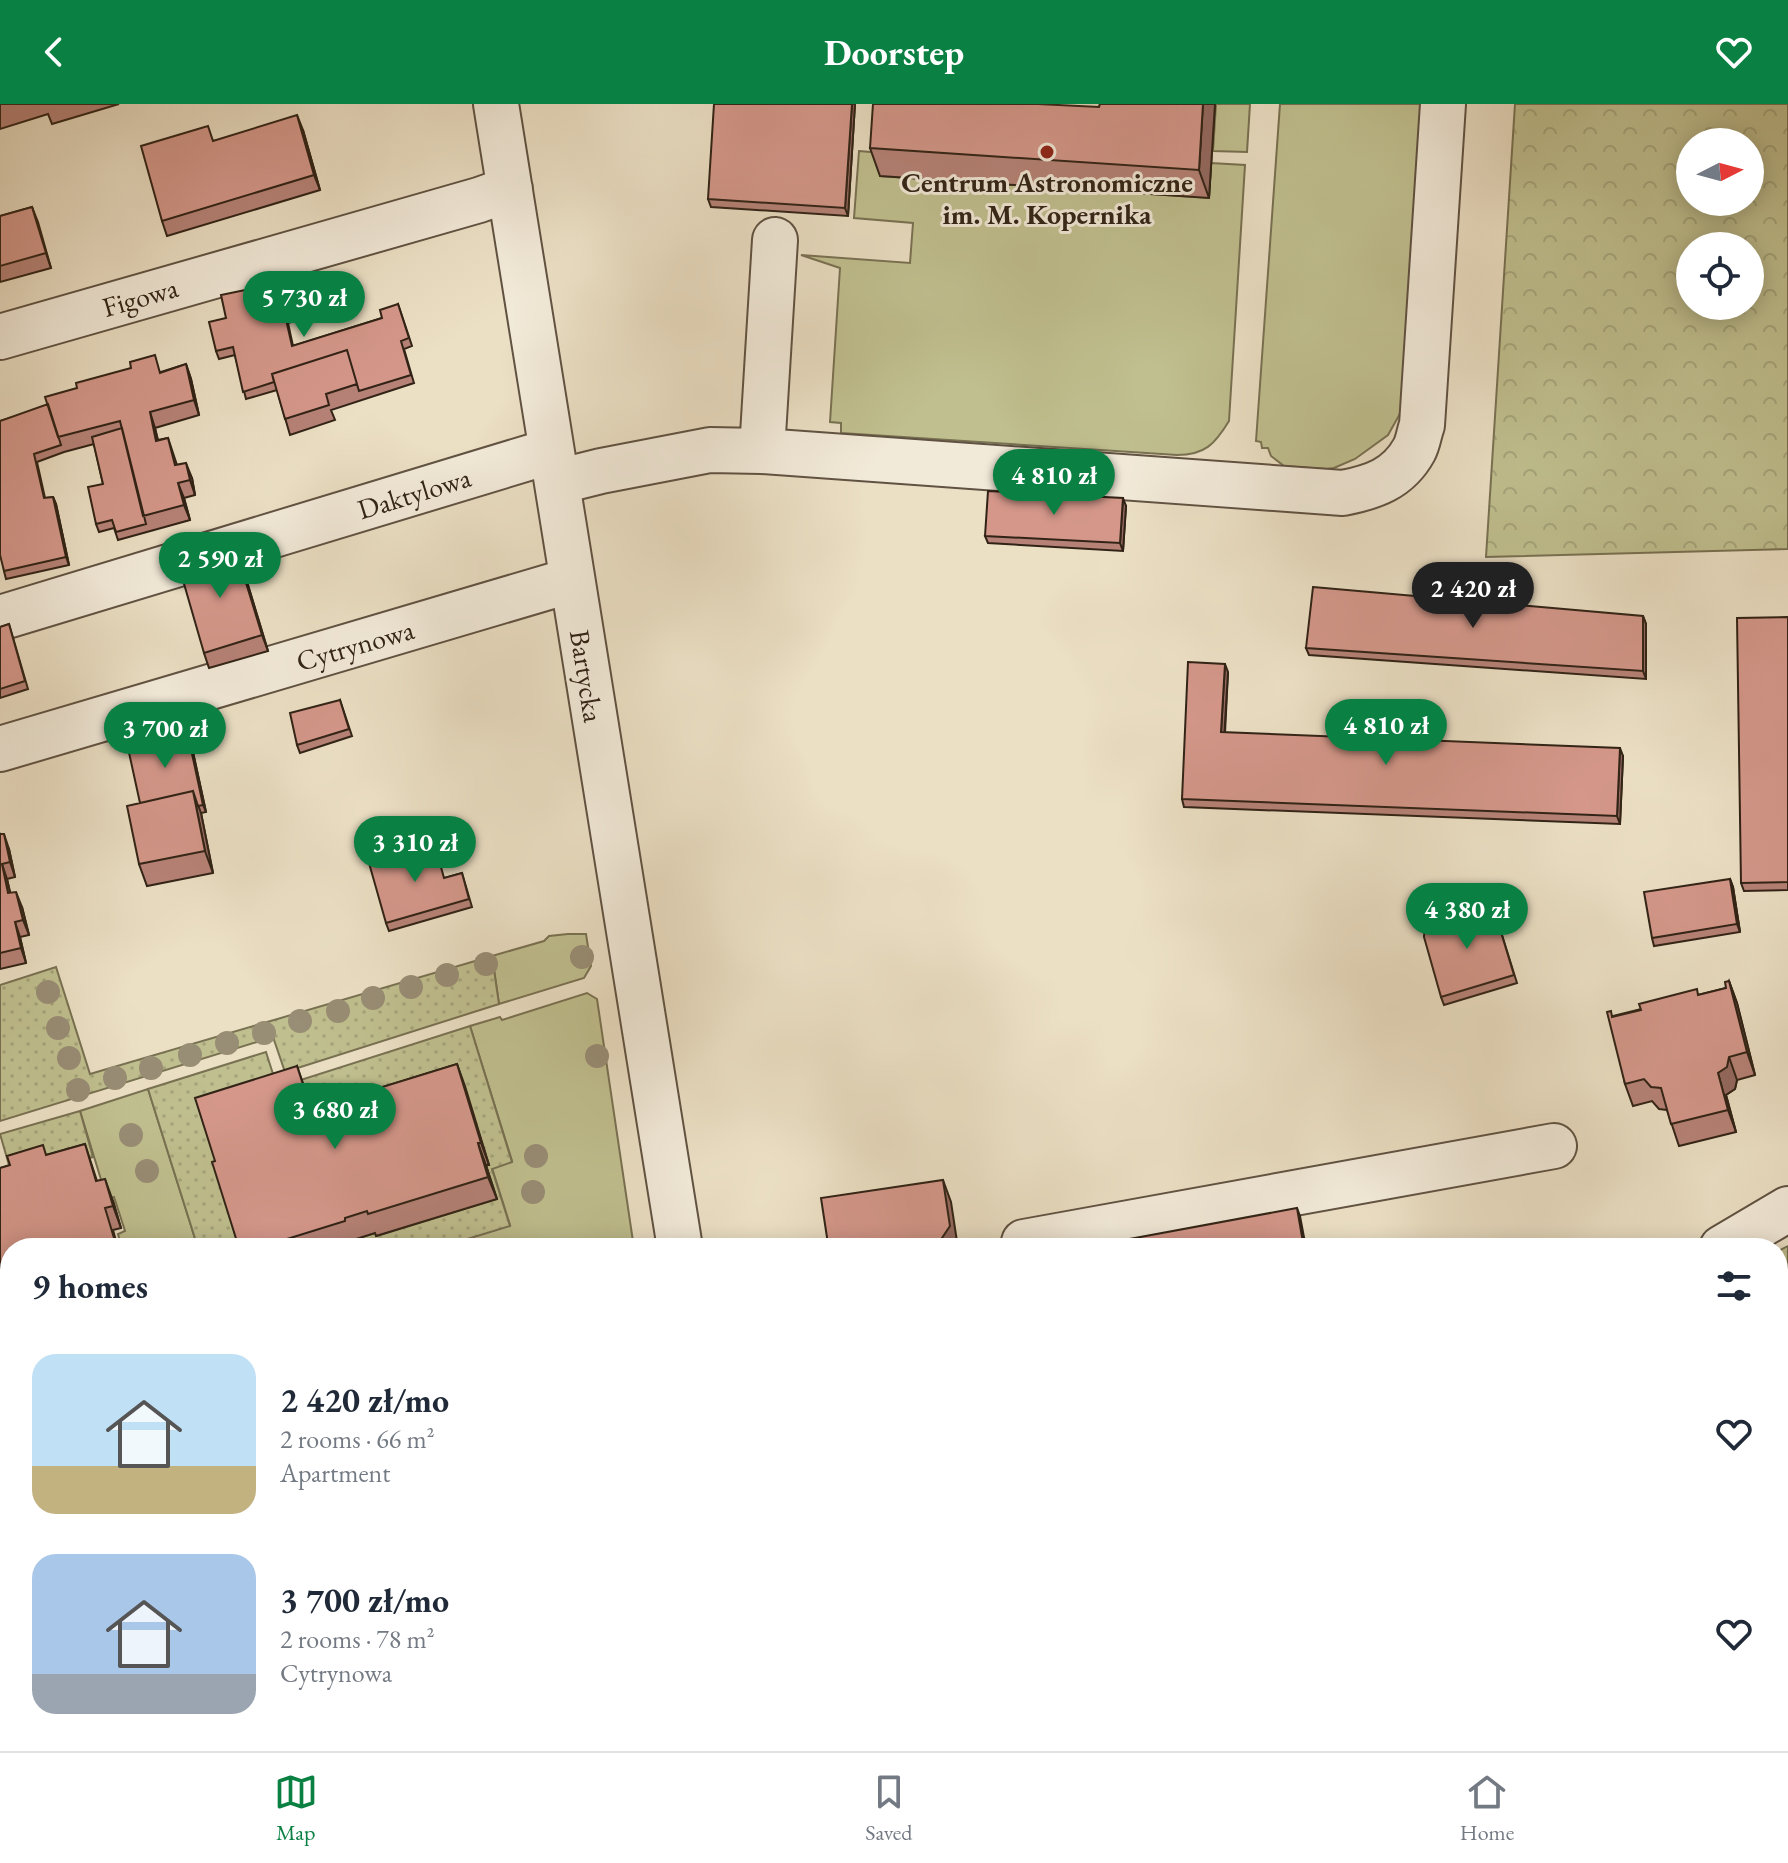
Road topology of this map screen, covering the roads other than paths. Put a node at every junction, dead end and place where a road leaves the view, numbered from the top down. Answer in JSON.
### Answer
{"nodes":[{"id":1,"x":496,"y":104,"type":"edge"},
{"id":2,"x":1443,"y":104,"type":"edge"},
{"id":3,"x":510,"y":189,"type":"junction"},
{"id":4,"x":775,"y":240,"type":"dead end"},
{"id":5,"x":0,"y":337,"type":"edge"},
{"id":6,"x":762,"y":451,"type":"junction"},
{"id":7,"x":554,"y":467,"type":"junction"},
{"id":8,"x":572,"y":580,"type":"junction"},
{"id":9,"x":0,"y":618,"type":"edge"},
{"id":10,"x":0,"y":749,"type":"edge"},
{"id":11,"x":1554,"y":1146,"type":"dead end"},
{"id":12,"x":1788,"y":1209,"type":"edge"},
{"id":13,"x":678,"y":1238,"type":"edge"},
{"id":14,"x":1046,"y":1238,"type":"edge"},
{"id":15,"x":1739,"y":1238,"type":"edge"}],
"edges":[{"from":1,"to":3,"type":"street","name":"Bartycka"},
{"from":2,"to":6,"type":"street","name":"Daktylowa"},
{"from":3,"to":5,"type":"street","name":"Figowa"},
{"from":3,"to":7,"type":"street","name":"Bartycka"},
{"from":4,"to":6,"type":"street"},
{"from":6,"to":7,"type":"street","name":"Daktylowa"},
{"from":7,"to":8,"type":"street","name":"Bartycka"},
{"from":7,"to":9,"type":"street","name":"Daktylowa"},
{"from":8,"to":10,"type":"street","name":"Cytrynowa"},
{"from":8,"to":13,"type":"street","name":"Bartycka"},
{"from":11,"to":14,"type":"street"},
{"from":12,"to":15,"type":"street"}]}
